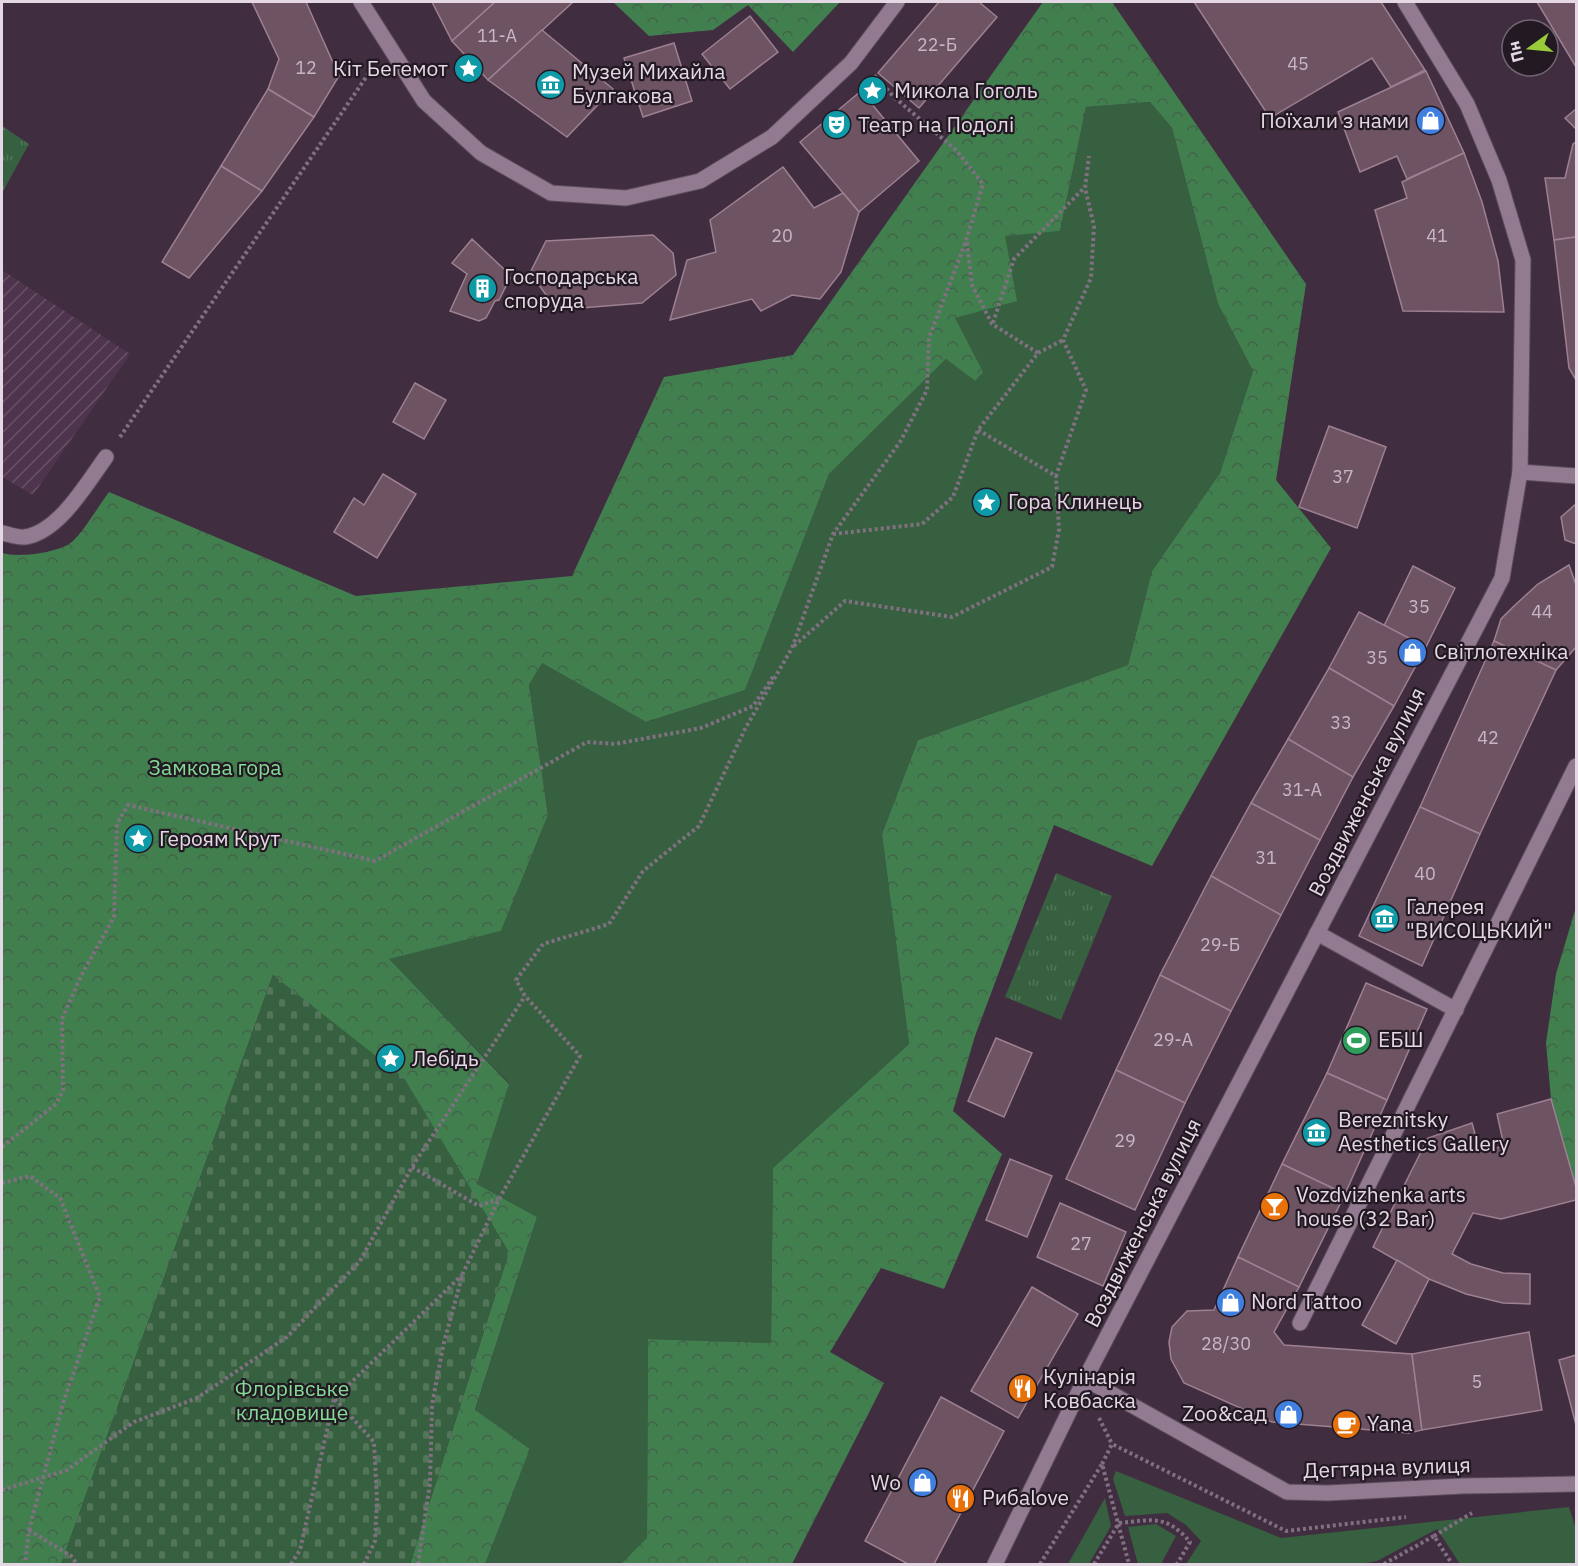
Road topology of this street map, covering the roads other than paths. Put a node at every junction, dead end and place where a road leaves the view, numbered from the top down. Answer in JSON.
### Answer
{"nodes":[{"id":1,"x":361,"y":2,"type":"edge"},
{"id":2,"x":897,"y":2,"type":"edge"},
{"id":3,"x":1405,"y":2,"type":"edge"},
{"id":4,"x":106,"y":457,"type":"road end"},
{"id":5,"x":1520,"y":472,"type":"junction"},
{"id":6,"x":1576,"y":476,"type":"edge"},
{"id":7,"x":2,"y":533,"type":"edge"},
{"id":8,"x":1576,"y":766,"type":"edge"},
{"id":9,"x":1317,"y":933,"type":"junction"},
{"id":10,"x":1456,"y":1010,"type":"junction"},
{"id":11,"x":1300,"y":1323,"type":"dead end"},
{"id":12,"x":1085,"y":1379,"type":"junction"},
{"id":13,"x":1576,"y":1484,"type":"edge"},
{"id":14,"x":995,"y":1564,"type":"edge"}],
"edges":[{"from":1,"to":2,"type":"street"},
{"from":3,"to":5,"type":"street","name":"Воздвиженська вулиця"},
{"from":4,"to":7,"type":"street"},
{"from":5,"to":6,"type":"street"},
{"from":5,"to":9,"type":"street","name":"Воздвиженська вулиця"},
{"from":8,"to":10,"type":"street"},
{"from":9,"to":10,"type":"street"},
{"from":9,"to":12,"type":"street","name":"Воздвиженська вулиця"},
{"from":10,"to":11,"type":"street"},
{"from":12,"to":13,"type":"street","name":"Дегтярна вулиця"},
{"from":12,"to":14,"type":"street","name":"Воздвиженська вулиця"}]}
